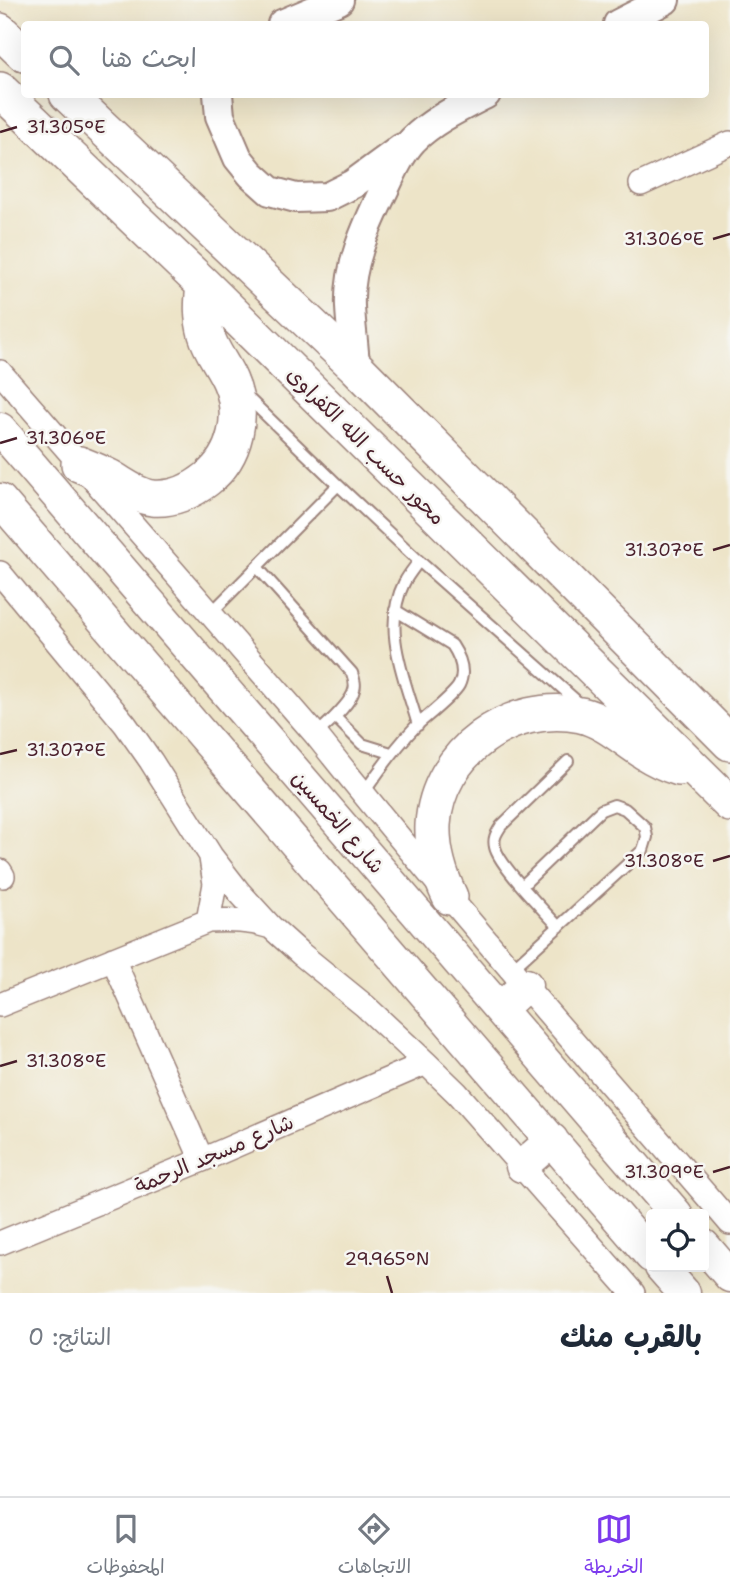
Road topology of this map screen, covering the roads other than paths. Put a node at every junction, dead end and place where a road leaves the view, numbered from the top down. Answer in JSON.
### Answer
{"nodes":[{"id":1,"x":339,"y":0,"type":"edge"},
{"id":2,"x":665,"y":0,"type":"edge"},
{"id":3,"x":289,"y":21,"type":"edge"},
{"id":4,"x":624,"y":21,"type":"edge"},
{"id":5,"x":0,"y":90,"type":"edge"},
{"id":6,"x":71,"y":98,"type":"edge"},
{"id":7,"x":218,"y":98,"type":"edge"},
{"id":8,"x":479,"y":98,"type":"edge"},
{"id":9,"x":413,"y":141,"type":"junction"},
{"id":10,"x":730,"y":143,"type":"edge"},
{"id":11,"x":641,"y":184,"type":"dead end"},
{"id":12,"x":204,"y":285,"type":"junction"},
{"id":13,"x":355,"y":366,"type":"junction"},
{"id":14,"x":0,"y":372,"type":"edge"},
{"id":15,"x":230,"y":381,"type":"junction"},
{"id":16,"x":0,"y":429,"type":"edge"},
{"id":17,"x":79,"y":464,"type":"junction"},
{"id":18,"x":338,"y":485,"type":"junction"},
{"id":19,"x":0,"y":500,"type":"edge"},
{"id":20,"x":419,"y":561,"type":"junction"},
{"id":21,"x":257,"y":567,"type":"junction"},
{"id":22,"x":0,"y":573,"type":"edge"},
{"id":23,"x":141,"y":592,"type":"junction"},
{"id":24,"x":395,"y":610,"type":"junction"},
{"id":25,"x":210,"y":614,"type":"junction"},
{"id":26,"x":106,"y":623,"type":"junction"},
{"id":27,"x":335,"y":717,"type":"junction"},
{"id":28,"x":598,"y":720,"type":"junction"},
{"id":29,"x":418,"y":725,"type":"junction"},
{"id":30,"x":316,"y":735,"type":"junction"},
{"id":31,"x":730,"y":743,"type":"edge"},
{"id":32,"x":391,"y":753,"type":"junction"},
{"id":33,"x":568,"y":761,"type":"dead end"},
{"id":34,"x":699,"y":774,"type":"junction"},
{"id":35,"x":363,"y":794,"type":"junction"},
{"id":36,"x":730,"y":804,"type":"edge"},
{"id":37,"x":211,"y":856,"type":"junction"},
{"id":38,"x":522,"y":886,"type":"junction"},
{"id":39,"x":450,"y":897,"type":"junction"},
{"id":40,"x":208,"y":921,"type":"junction"},
{"id":41,"x":271,"y":926,"type":"junction"},
{"id":42,"x":559,"y":928,"type":"junction"},
{"id":43,"x":113,"y":959,"type":"junction"},
{"id":44,"x":519,"y":977,"type":"junction"},
{"id":45,"x":0,"y":1005,"type":"edge"},
{"id":46,"x":500,"y":1009,"type":"junction"},
{"id":47,"x":426,"y":1063,"type":"junction"},
{"id":48,"x":552,"y":1140,"type":"junction"},
{"id":49,"x":202,"y":1160,"type":"junction"},
{"id":50,"x":522,"y":1166,"type":"junction"},
{"id":51,"x":673,"y":1209,"type":"edge"},
{"id":52,"x":730,"y":1223,"type":"edge"},
{"id":53,"x":0,"y":1243,"type":"edge"},
{"id":54,"x":646,"y":1249,"type":"edge"},
{"id":55,"x":709,"y":1252,"type":"edge"},
{"id":56,"x":665,"y":1272,"type":"edge"},
{"id":57,"x":730,"y":1276,"type":"edge"},
{"id":58,"x":634,"y":1293,"type":"edge"},
{"id":59,"x":684,"y":1293,"type":"edge"}],
"edges":[{"from":1,"to":3,"type":"street"},
{"from":2,"to":4,"type":"street"},
{"from":5,"to":12,"type":"main road","name":"محور حسب الله الكفراوى"},
{"from":6,"to":13,"type":"main road"},
{"from":7,"to":9,"type":"street"},
{"from":8,"to":9,"type":"street"},
{"from":9,"to":13,"type":"street"},
{"from":10,"to":11,"type":"street"},
{"from":12,"to":15,"type":"main road"},
{"from":12,"to":34,"type":"main road","name":"محور حسب الله الكفراوى"},
{"from":13,"to":31,"type":"main road"},
{"from":14,"to":17,"type":"street"},
{"from":15,"to":17,"type":"main road"},
{"from":15,"to":18,"type":"lane"},
{"from":16,"to":23,"type":"main road","name":"شارع الخمسين"},
{"from":17,"to":25,"type":"street"},
{"from":18,"to":20,"type":"lane"},
{"from":18,"to":21,"type":"lane"},
{"from":19,"to":26,"type":"main road"},
{"from":20,"to":24,"type":"lane"},
{"from":20,"to":28,"type":"lane"},
{"from":21,"to":25,"type":"lane"},
{"from":21,"to":27,"type":"lane"},
{"from":22,"to":37,"type":"street"},
{"from":23,"to":26,"type":"main road"},
{"from":23,"to":46,"type":"main road","name":"شارع الخمسين"},
{"from":24,"to":29,"type":"lane"},
{"from":24,"to":29,"type":"lane"},
{"from":25,"to":30,"type":"street"},
{"from":26,"to":48,"type":"main road"},
{"from":27,"to":30,"type":"lane"},
{"from":27,"to":32,"type":"lane"},
{"from":28,"to":34,"type":"main road"},
{"from":28,"to":39,"type":"main road"},
{"from":29,"to":32,"type":"lane"},
{"from":30,"to":35,"type":"street"},
{"from":32,"to":35,"type":"lane"},
{"from":33,"to":38,"type":"lane"},
{"from":34,"to":36,"type":"main road","name":"محور حسب الله الكفراوى"},
{"from":35,"to":39,"type":"street"},
{"from":37,"to":40,"type":"street"},
{"from":37,"to":41,"type":"street"},
{"from":38,"to":42,"type":"lane"},
{"from":38,"to":42,"type":"lane"},
{"from":39,"to":44,"type":"street"},
{"from":40,"to":41,"type":"street"},
{"from":40,"to":43,"type":"street"},
{"from":41,"to":47,"type":"street"},
{"from":42,"to":44,"type":"lane"},
{"from":43,"to":45,"type":"street"},
{"from":43,"to":49,"type":"street"},
{"from":44,"to":46,"type":"main road"},
{"from":44,"to":52,"type":"street"},
{"from":46,"to":51,"type":"main road","name":"شارع الخمسين"},
{"from":47,"to":49,"type":"street","name":"شارع مسجد الرحمة"},
{"from":47,"to":50,"type":"street"},
{"from":48,"to":50,"type":"main road"},
{"from":48,"to":54,"type":"main road"},
{"from":49,"to":53,"type":"street","name":"شارع مسجد الرحمة"},
{"from":50,"to":58,"type":"street"},
{"from":55,"to":57,"type":"main road"},
{"from":56,"to":59,"type":"main road"}]}
